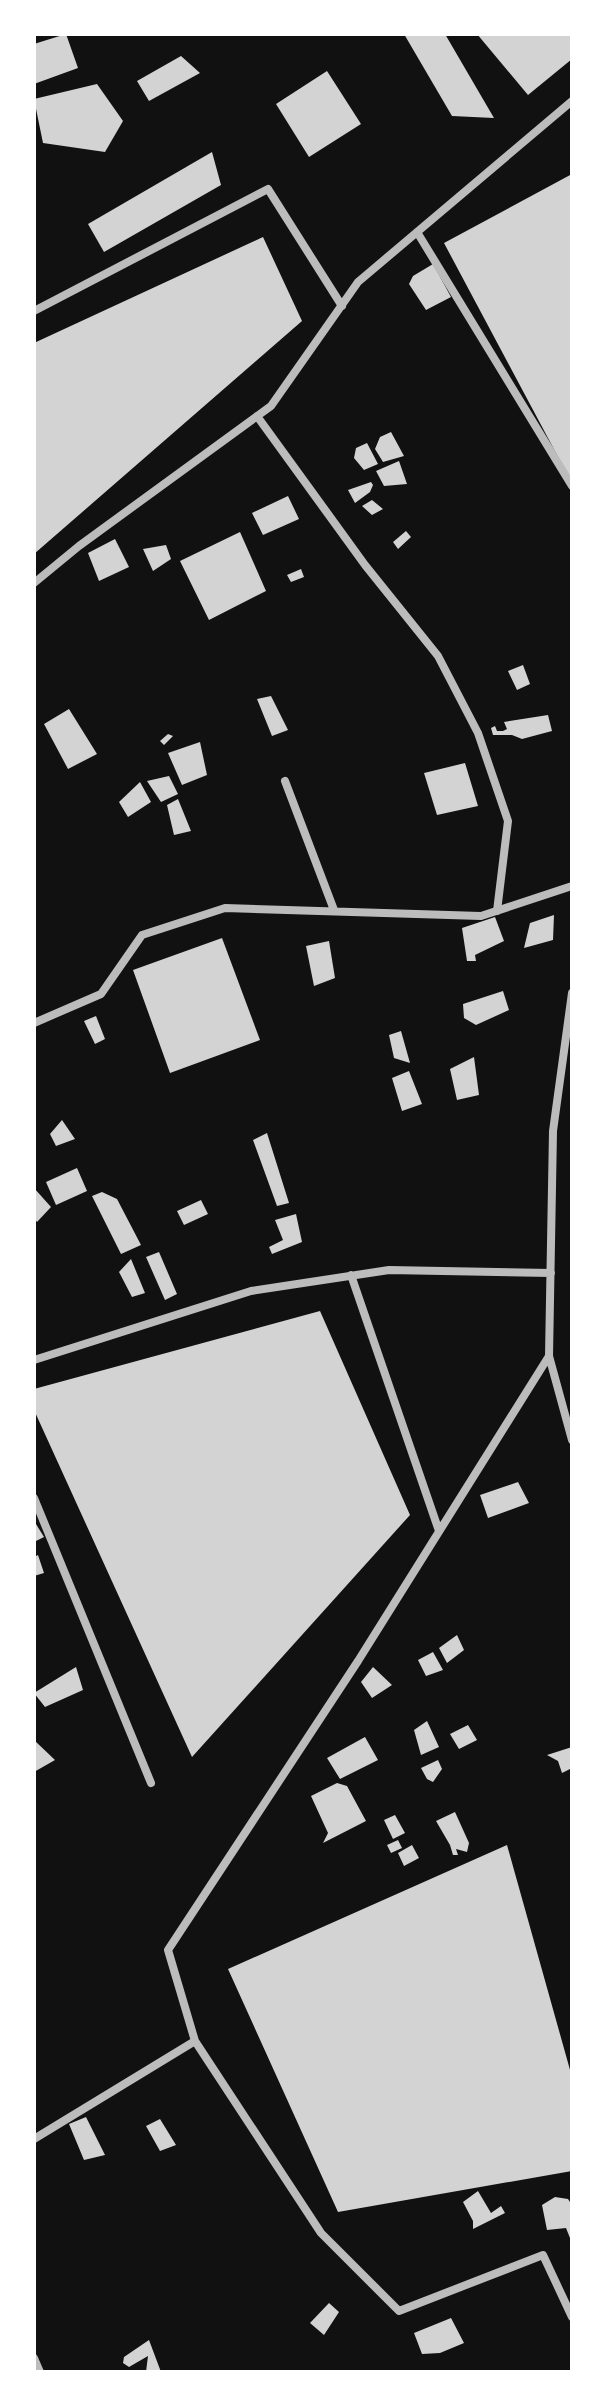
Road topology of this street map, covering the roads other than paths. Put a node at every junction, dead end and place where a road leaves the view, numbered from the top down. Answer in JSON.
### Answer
{"nodes":[{"id":1,"x":572,"y":101,"type":"edge"},
{"id":2,"x":417,"y":232,"type":"junction"},
{"id":3,"x":342,"y":306,"type":"junction"},
{"id":4,"x":34,"y":311,"type":"edge"},
{"id":5,"x":257,"y":416,"type":"junction"},
{"id":6,"x":572,"y":486,"type":"edge"},
{"id":7,"x":34,"y":583,"type":"edge"},
{"id":8,"x":285,"y":781,"type":"dead end"},
{"id":9,"x":572,"y":886,"type":"edge"},
{"id":10,"x":334,"y":910,"type":"junction"},
{"id":11,"x":497,"y":911,"type":"junction"},
{"id":12,"x":572,"y":993,"type":"edge"},
{"id":13,"x":34,"y":1023,"type":"edge"},
{"id":14,"x":551,"y":1273,"type":"junction"},
{"id":15,"x":351,"y":1275,"type":"junction"},
{"id":16,"x":549,"y":1356,"type":"junction"},
{"id":17,"x":34,"y":1360,"type":"edge"},
{"id":18,"x":572,"y":1440,"type":"edge"},
{"id":19,"x":34,"y":1498,"type":"edge"},
{"id":20,"x":439,"y":1531,"type":"junction"},
{"id":21,"x":151,"y":1783,"type":"dead end"},
{"id":22,"x":195,"y":2041,"type":"junction"},
{"id":23,"x":34,"y":2139,"type":"edge"},
{"id":24,"x":572,"y":2317,"type":"edge"},
{"id":25,"x":34,"y":2358,"type":"edge"},
{"id":26,"x":40,"y":2372,"type":"edge"}],
"edges":[{"from":1,"to":2,"type":"street"},
{"from":2,"to":3,"type":"street"},
{"from":2,"to":6,"type":"street"},
{"from":3,"to":4,"type":"street"},
{"from":3,"to":5,"type":"street"},
{"from":5,"to":7,"type":"street"},
{"from":5,"to":11,"type":"street"},
{"from":8,"to":10,"type":"street"},
{"from":9,"to":11,"type":"street"},
{"from":10,"to":11,"type":"street"},
{"from":10,"to":13,"type":"street"},
{"from":12,"to":14,"type":"street"},
{"from":14,"to":15,"type":"street"},
{"from":14,"to":16,"type":"street"},
{"from":15,"to":17,"type":"street"},
{"from":15,"to":20,"type":"street"},
{"from":16,"to":18,"type":"street"},
{"from":16,"to":20,"type":"street"},
{"from":19,"to":21,"type":"street"},
{"from":20,"to":22,"type":"street"},
{"from":22,"to":23,"type":"street"},
{"from":22,"to":24,"type":"street"},
{"from":25,"to":26,"type":"street"}]}
